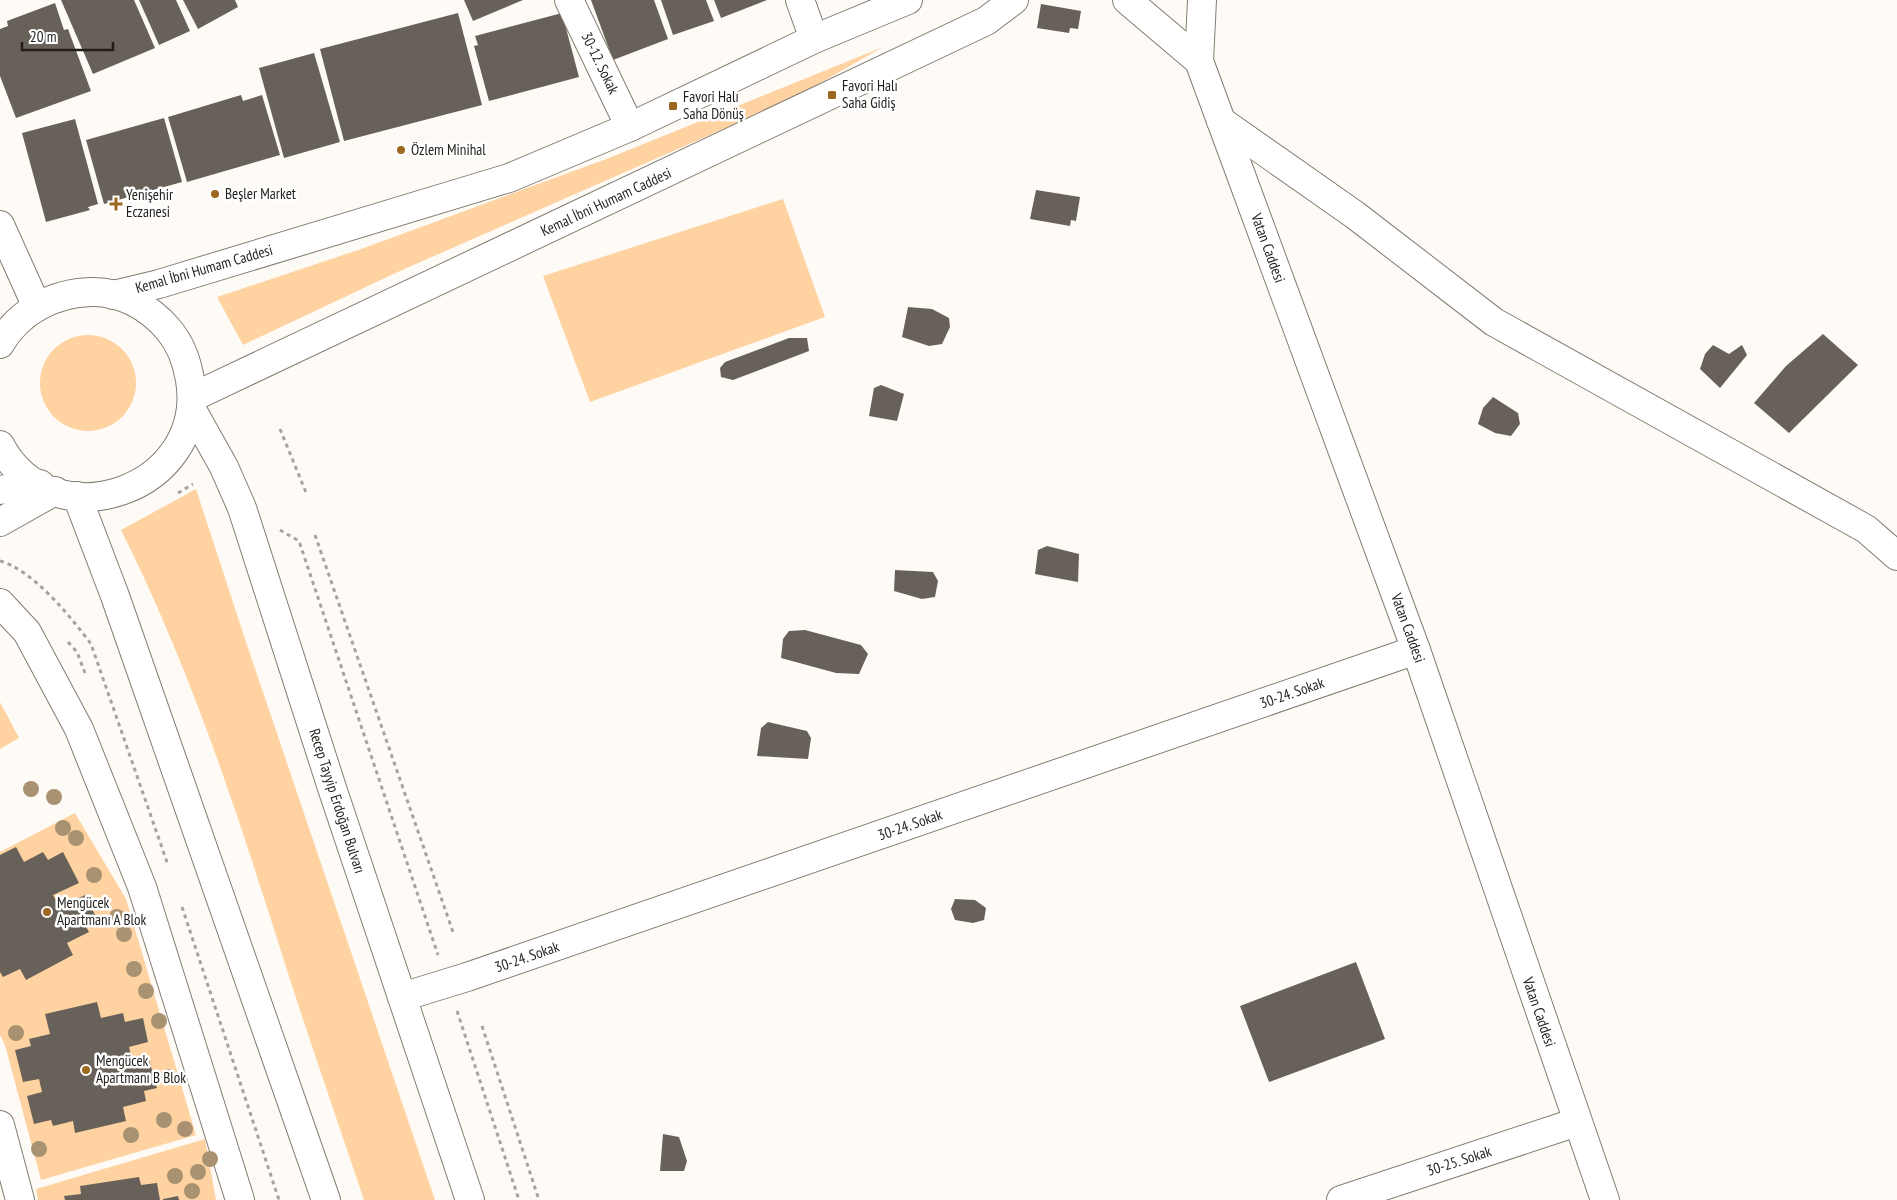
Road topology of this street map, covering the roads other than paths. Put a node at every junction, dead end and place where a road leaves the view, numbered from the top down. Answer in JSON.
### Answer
{"nodes":[{"id":1,"x":569,"y":0,"type":"edge"},
{"id":2,"x":800,"y":0,"type":"edge"},
{"id":3,"x":908,"y":0,"type":"edge"},
{"id":4,"x":1014,"y":0,"type":"edge"},
{"id":5,"x":1127,"y":0,"type":"edge"},
{"id":6,"x":1202,"y":0,"type":"edge"},
{"id":7,"x":814,"y":39,"type":"junction"},
{"id":8,"x":1199,"y":61,"type":"junction"},
{"id":9,"x":1221,"y":121,"type":"junction"},
{"id":10,"x":630,"y":127,"type":"junction"},
{"id":11,"x":0,"y":225,"type":"edge"},
{"id":12,"x":113,"y":295,"type":"junction"},
{"id":13,"x":37,"y":307,"type":"junction"},
{"id":14,"x":5,"y":332,"type":"edge"},
{"id":15,"x":192,"y":402,"type":"junction"},
{"id":16,"x":4,"y":458,"type":"edge"},
{"id":17,"x":0,"y":490,"type":"edge"},
{"id":18,"x":58,"y":491,"type":"junction"},
{"id":19,"x":0,"y":522,"type":"edge"},
{"id":20,"x":1897,"y":556,"type":"edge"},
{"id":21,"x":0,"y":603,"type":"edge"},
{"id":22,"x":1416,"y":650,"type":"junction"},
{"id":23,"x":402,"y":996,"type":"junction"},
{"id":24,"x":1577,"y":1122,"type":"junction"},
{"id":25,"x":0,"y":1125,"type":"edge"},
{"id":26,"x":20,"y":1200,"type":"edge"},
{"id":27,"x":240,"y":1200,"type":"edge"},
{"id":28,"x":326,"y":1200,"type":"edge"},
{"id":29,"x":470,"y":1200,"type":"edge"},
{"id":30,"x":1341,"y":1200,"type":"edge"},
{"id":31,"x":1605,"y":1200,"type":"edge"}],
"edges":[{"from":1,"to":10,"type":"street","name":"30-12. Sokak"},
{"from":2,"to":7,"type":"street"},
{"from":3,"to":7,"type":"street","name":"Kemal İbni Humam Caddesi"},
{"from":4,"to":15,"type":"street","name":"Kemal İbni Humam Caddesi"},
{"from":5,"to":8,"type":"street","name":"Vatan Caddesi"},
{"from":6,"to":8,"type":"street","name":"Vatan Caddesi"},
{"from":7,"to":10,"type":"street","name":"Kemal İbni Humam Caddesi"},
{"from":8,"to":9,"type":"street","name":"Vatan Caddesi"},
{"from":9,"to":20,"type":"street"},
{"from":9,"to":22,"type":"street","name":"Vatan Caddesi"},
{"from":10,"to":12,"type":"street","name":"Kemal İbni Humam Caddesi"},
{"from":11,"to":13,"type":"street"},
{"from":12,"to":13,"type":"street"},
{"from":12,"to":15,"type":"street"},
{"from":13,"to":14,"type":"street"},
{"from":15,"to":18,"type":"street"},
{"from":15,"to":23,"type":"street","name":"Recep Tayyip Erdoğan Bulvarı"},
{"from":16,"to":18,"type":"street"},
{"from":17,"to":18,"type":"street"},
{"from":18,"to":19,"type":"street"},
{"from":18,"to":28,"type":"street"},
{"from":21,"to":27,"type":"street"},
{"from":22,"to":23,"type":"street","name":"30-24. Sokak"},
{"from":22,"to":24,"type":"street","name":"Vatan Caddesi"},
{"from":23,"to":29,"type":"street","name":"Recep Tayyip Erdoğan Bulvarı"},
{"from":24,"to":30,"type":"street","name":"30-25. Sokak"},
{"from":24,"to":31,"type":"street","name":"Vatan Caddesi"},
{"from":25,"to":26,"type":"street"}]}
